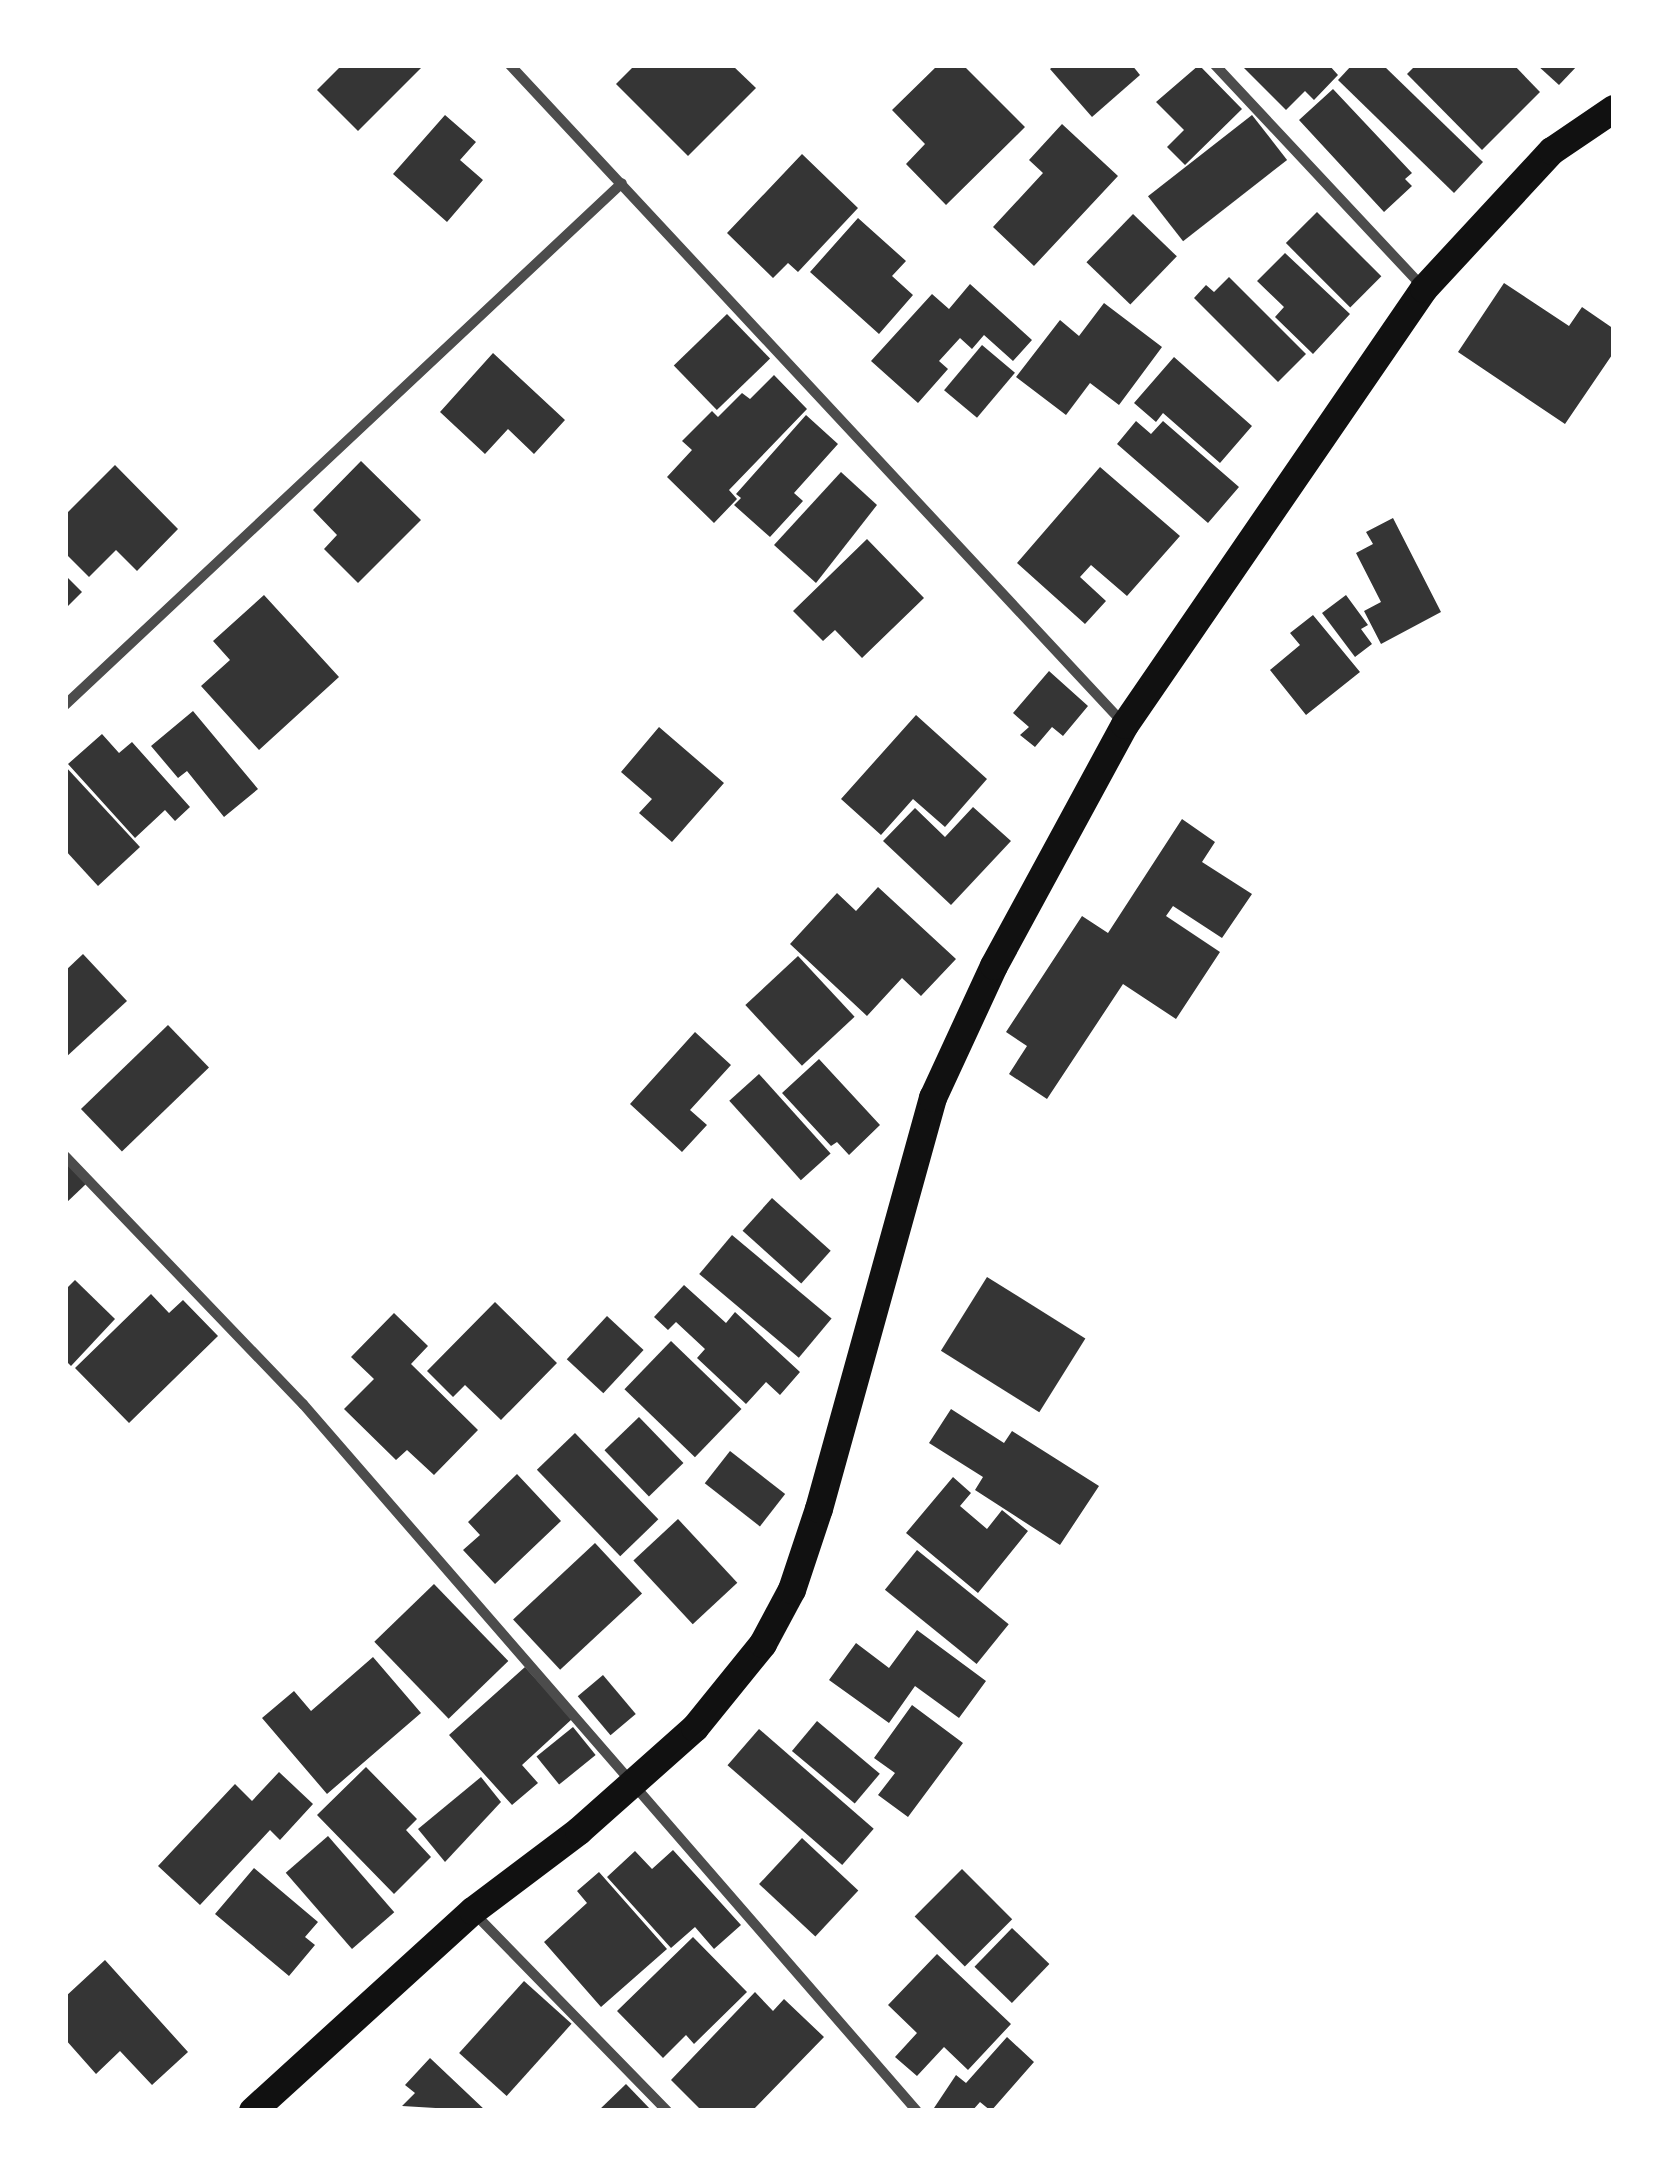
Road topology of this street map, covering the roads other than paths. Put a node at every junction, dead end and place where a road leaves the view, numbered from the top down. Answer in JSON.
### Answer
{"nodes":[{"id":1,"x":510,"y":65,"type":"edge"},
{"id":2,"x":1215,"y":65,"type":"edge"},
{"id":3,"x":1614,"y":109,"type":"edge"},
{"id":4,"x":622,"y":183,"type":"junction"},
{"id":5,"x":1424,"y":288,"type":"junction"},
{"id":6,"x":65,"y":704,"type":"edge"},
{"id":7,"x":1125,"y":725,"type":"junction"},
{"id":8,"x":65,"y":1156,"type":"edge"},
{"id":9,"x":632,"y":1784,"type":"junction"},
{"id":10,"x":473,"y":1911,"type":"junction"},
{"id":11,"x":253,"y":2111,"type":"edge"},
{"id":12,"x":668,"y":2111,"type":"edge"},
{"id":13,"x":917,"y":2111,"type":"edge"}],
"edges":[{"from":1,"to":4,"type":"street"},
{"from":2,"to":5,"type":"street"},
{"from":3,"to":5,"type":"highway"},
{"from":4,"to":6,"type":"street"},
{"from":4,"to":7,"type":"street"},
{"from":5,"to":7,"type":"highway"},
{"from":7,"to":9,"type":"highway"},
{"from":8,"to":9,"type":"street"},
{"from":9,"to":10,"type":"highway"},
{"from":9,"to":13,"type":"street"},
{"from":10,"to":11,"type":"highway"},
{"from":10,"to":12,"type":"street"}]}
